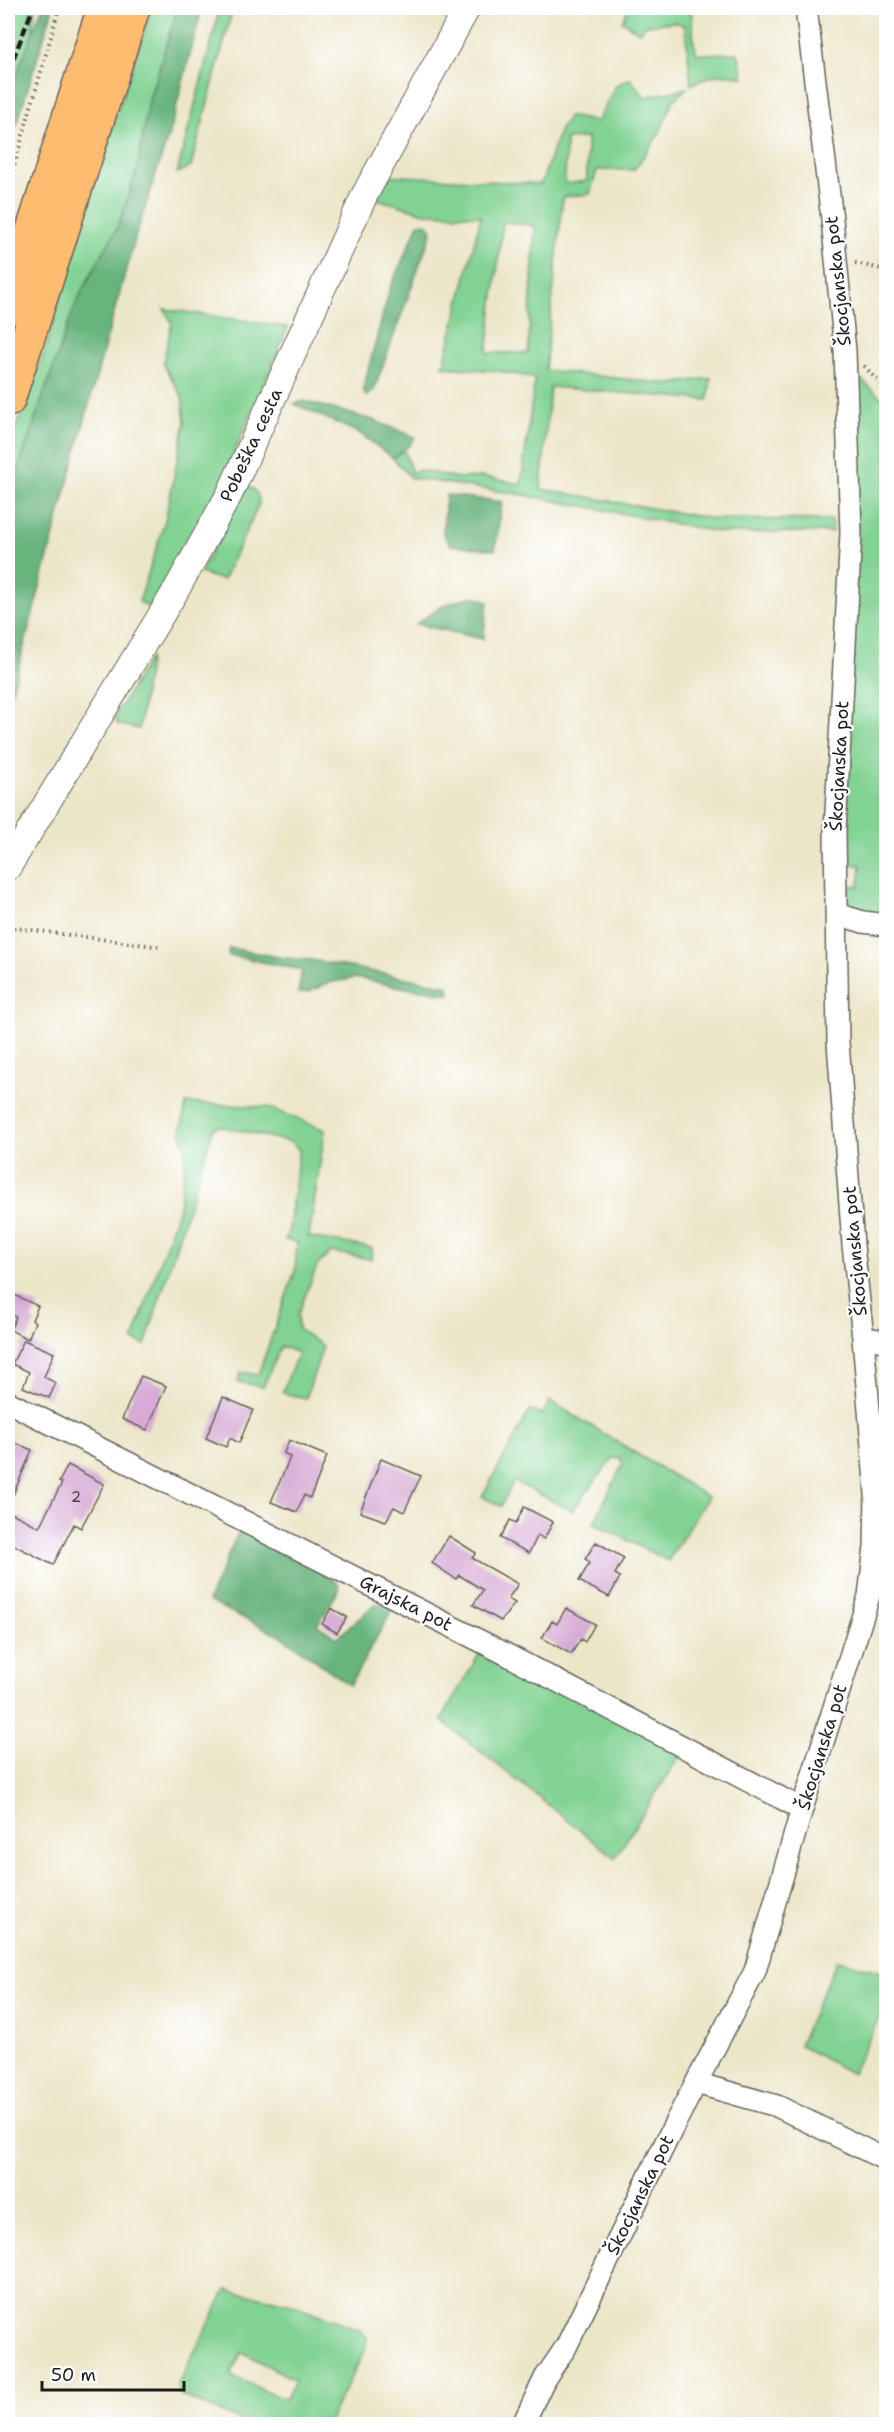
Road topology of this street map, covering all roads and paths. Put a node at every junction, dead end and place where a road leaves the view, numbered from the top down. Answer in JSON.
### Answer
{"nodes":[{"id":1,"x":59,"y":8,"type":"edge"},
{"id":2,"x":104,"y":8,"type":"edge"},
{"id":3,"x":133,"y":8,"type":"edge"},
{"id":4,"x":467,"y":8,"type":"edge"},
{"id":5,"x":806,"y":8,"type":"edge"},
{"id":6,"x":8,"y":188,"type":"edge"},
{"id":7,"x":836,"y":259,"type":"junction"},
{"id":8,"x":886,"y":270,"type":"edge"},
{"id":9,"x":8,"y":308,"type":"edge"},
{"id":10,"x":8,"y":399,"type":"edge"},
{"id":11,"x":8,"y":867,"type":"edge"},
{"id":12,"x":837,"y":914,"type":"junction"},
{"id":13,"x":886,"y":925,"type":"edge"},
{"id":14,"x":8,"y":927,"type":"edge"},
{"id":15,"x":162,"y":947,"type":"dead end"},
{"id":16,"x":863,"y":1338,"type":"junction"},
{"id":17,"x":886,"y":1341,"type":"edge"},
{"id":18,"x":8,"y":1401,"type":"edge"},
{"id":19,"x":802,"y":1809,"type":"junction"},
{"id":20,"x":696,"y":2083,"type":"junction"},
{"id":21,"x":886,"y":2160,"type":"edge"},
{"id":22,"x":523,"y":2424,"type":"edge"}],
"edges":[{"from":1,"to":6,"type":"path"},
{"from":2,"to":9,"type":"highway"},
{"from":3,"to":10,"type":"highway"},
{"from":4,"to":11,"type":"street","name":"Pobeška cesta"},
{"from":5,"to":7,"type":"street","name":"Škocjanska pot"},
{"from":7,"to":8,"type":"path"},
{"from":7,"to":12,"type":"street","name":"Škocjanska pot"},
{"from":12,"to":13,"type":"street"},
{"from":12,"to":16,"type":"street","name":"Škocjanska pot"},
{"from":14,"to":15,"type":"path"},
{"from":16,"to":17,"type":"street"},
{"from":16,"to":19,"type":"street","name":"Škocjanska pot"},
{"from":18,"to":19,"type":"street","name":"Grajska pot"},
{"from":19,"to":20,"type":"street","name":"Škocjanska pot"},
{"from":20,"to":21,"type":"street"},
{"from":20,"to":22,"type":"street","name":"Škocjanska pot"}]}
